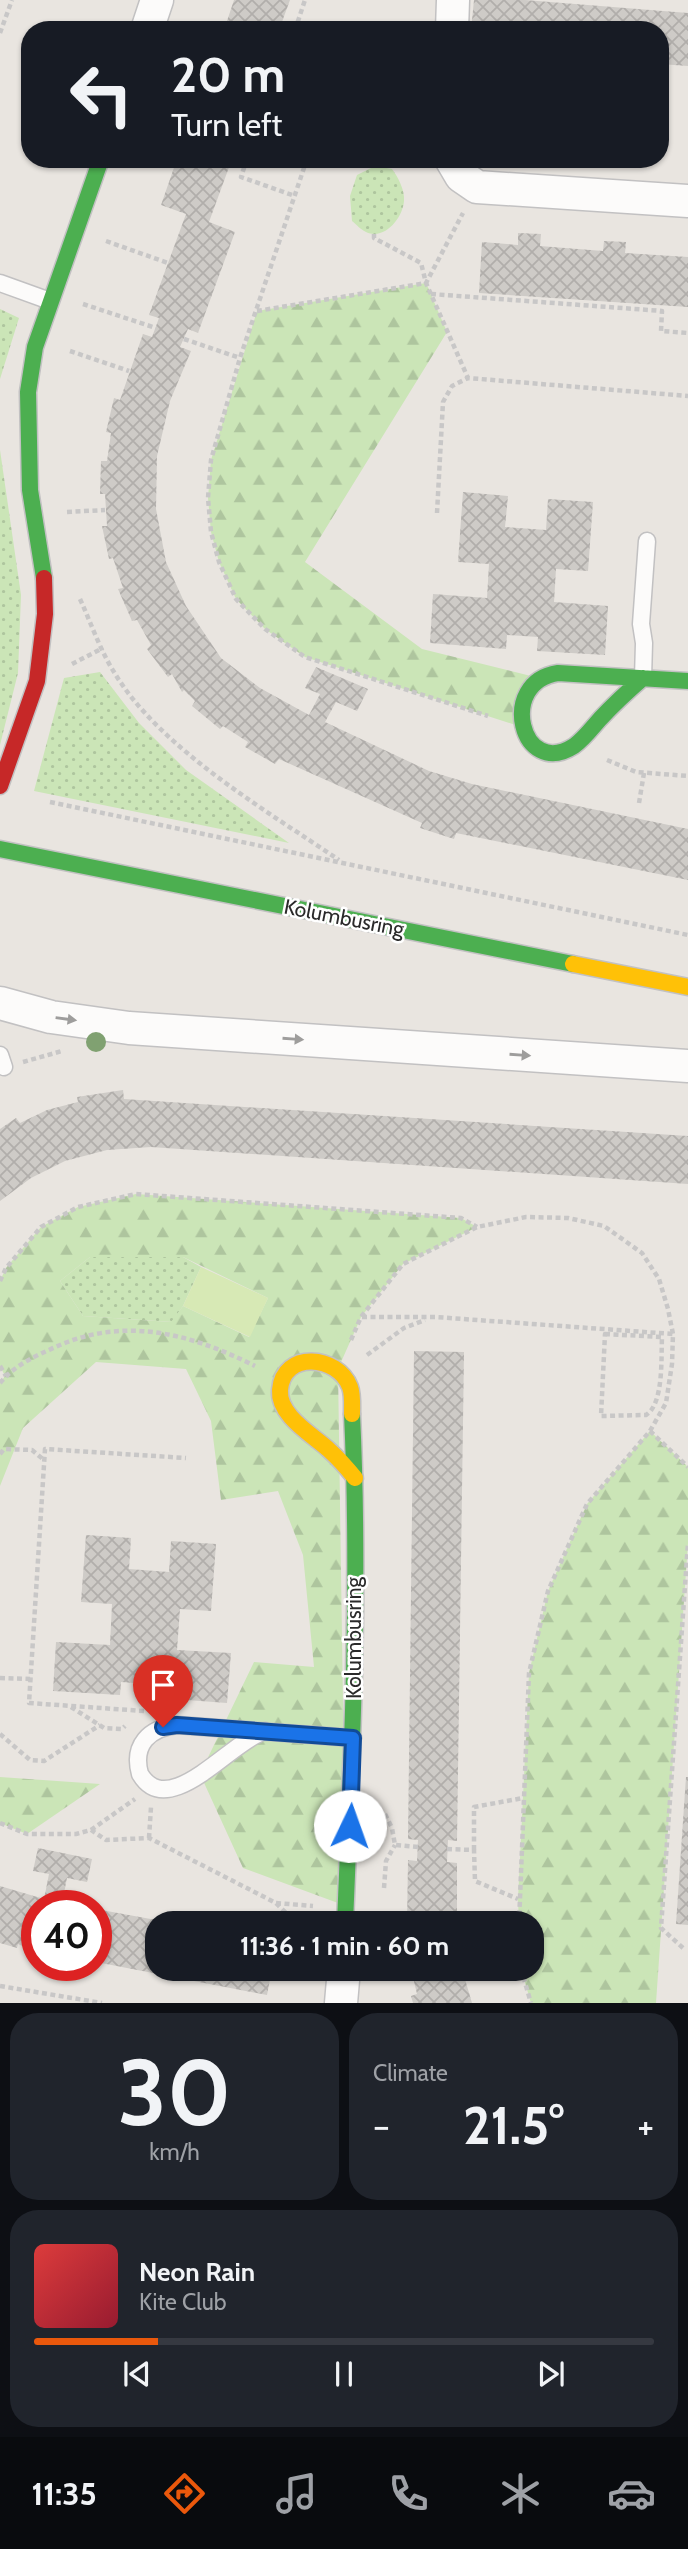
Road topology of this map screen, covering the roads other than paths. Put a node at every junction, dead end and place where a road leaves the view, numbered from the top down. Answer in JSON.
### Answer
{"nodes":[{"id":1,"x":158,"y":0,"type":"edge"},
{"id":2,"x":453,"y":0,"type":"edge"},
{"id":3,"x":150,"y":21,"type":"edge"},
{"id":4,"x":452,"y":21,"type":"edge"},
{"id":5,"x":98,"y":168,"type":"edge"},
{"id":6,"x":456,"y":168,"type":"edge"},
{"id":7,"x":688,"y":201,"type":"edge"},
{"id":8,"x":0,"y":283,"type":"edge"},
{"id":9,"x":51,"y":298,"type":"junction"},
{"id":10,"x":647,"y":541,"type":"dead end"},
{"id":11,"x":643,"y":678,"type":"junction"},
{"id":12,"x":688,"y":681,"type":"edge"},
{"id":13,"x":0,"y":786,"type":"edge"},
{"id":14,"x":0,"y":849,"type":"edge"},
{"id":15,"x":688,"y":987,"type":"edge"},
{"id":16,"x":0,"y":1003,"type":"edge"},
{"id":17,"x":688,"y":1066,"type":"edge"},
{"id":18,"x":355,"y":1478,"type":"junction"},
{"id":19,"x":265,"y":1731,"type":"junction"},
{"id":20,"x":353,"y":1738,"type":"junction"},
{"id":21,"x":346,"y":1911,"type":"edge"},
{"id":22,"x":343,"y":1981,"type":"edge"},
{"id":23,"x":341,"y":2003,"type":"edge"}],
"edges":[{"from":1,"to":3,"type":"street"},
{"from":2,"to":4,"type":"street"},
{"from":5,"to":9,"type":"street"},
{"from":6,"to":7,"type":"street"},
{"from":8,"to":9,"type":"lane"},
{"from":9,"to":13,"type":"street"},
{"from":10,"to":11,"type":"lane"},
{"from":11,"to":11,"type":"street"},
{"from":11,"to":12,"type":"street"},
{"from":14,"to":15,"type":"street","name":"Kolumbusring"},
{"from":16,"to":17,"type":"street","one_way":true},
{"from":18,"to":18,"type":"street","name":"Kolumbusring"},
{"from":18,"to":20,"type":"street","name":"Kolumbusring"},
{"from":19,"to":19,"type":"lane"},
{"from":19,"to":20,"type":"lane"},
{"from":20,"to":21,"type":"street","name":"Kolumbusring"},
{"from":22,"to":23,"type":"street"}]}
